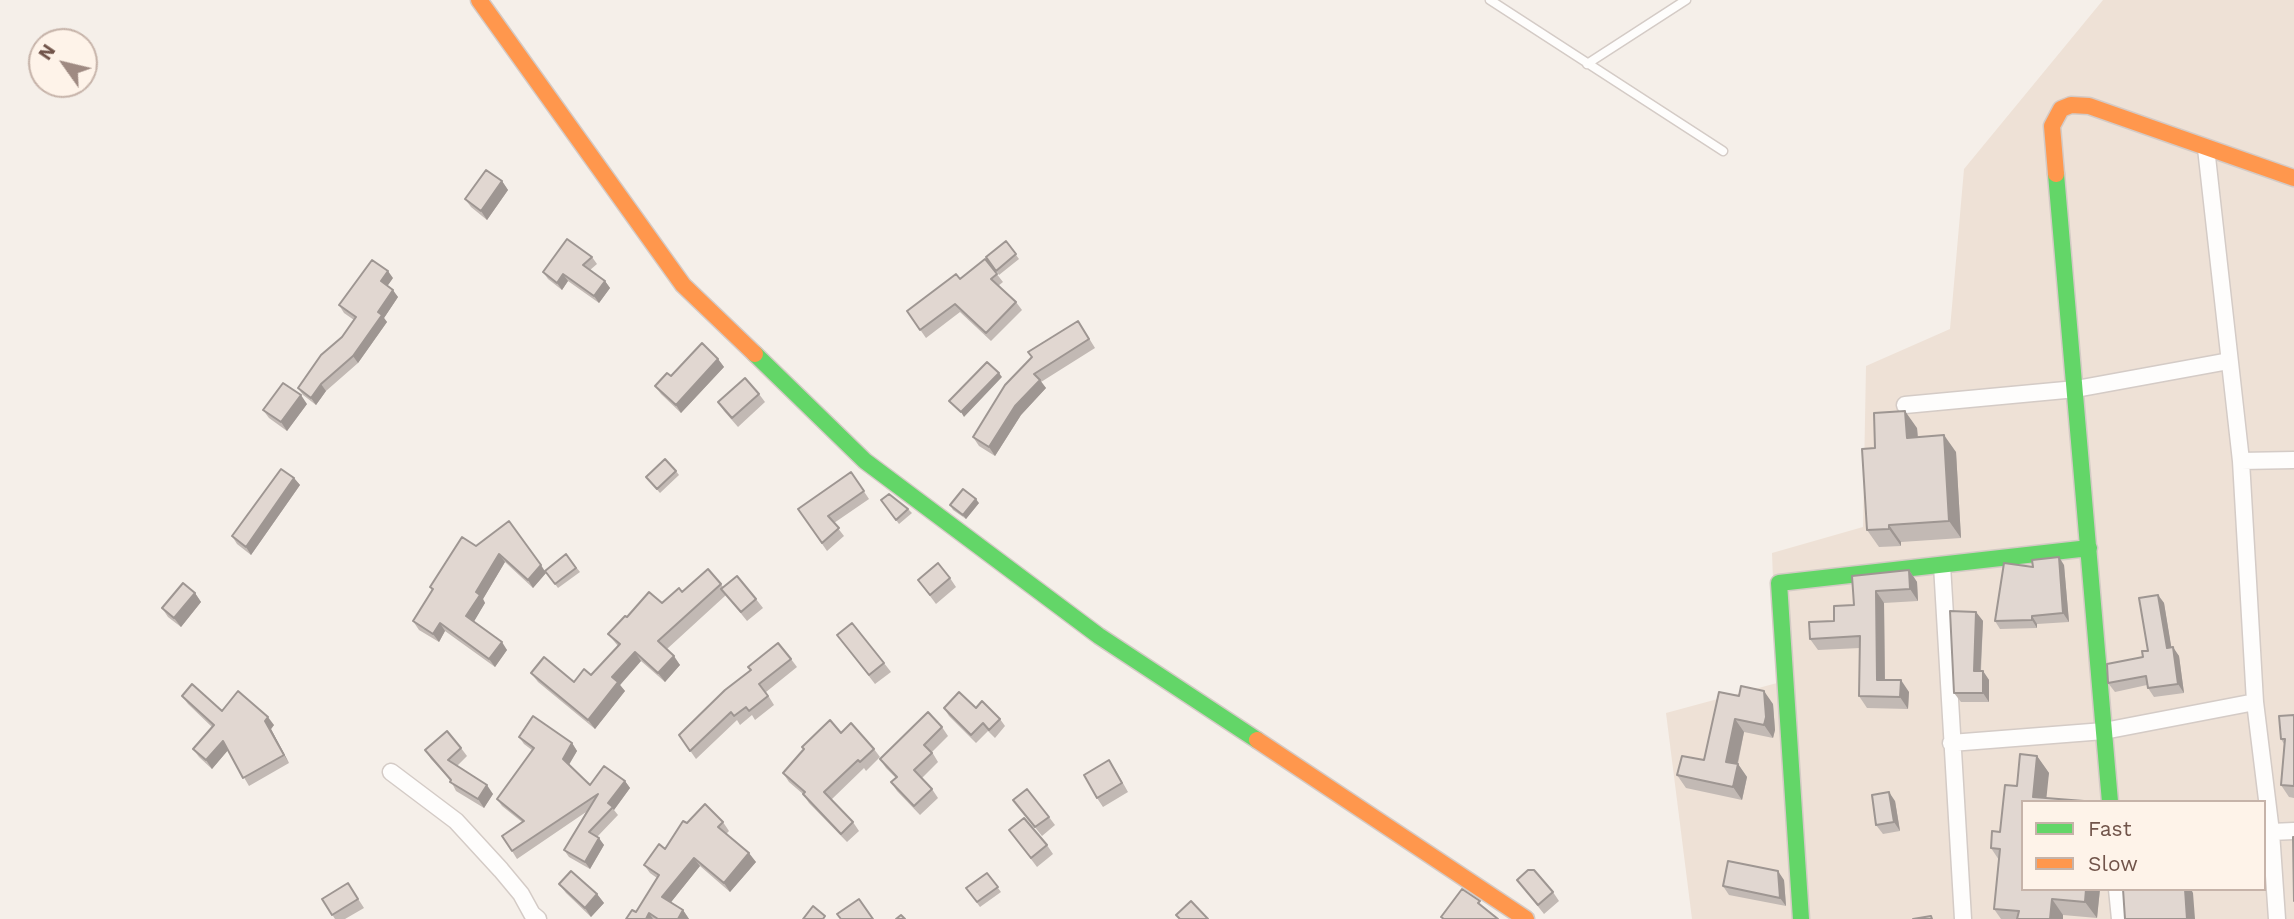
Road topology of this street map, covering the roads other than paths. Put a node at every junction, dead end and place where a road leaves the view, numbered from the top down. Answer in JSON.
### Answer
{"nodes":[{"id":1,"x":479,"y":0,"type":"edge"},
{"id":2,"x":1490,"y":0,"type":"edge"},
{"id":3,"x":1686,"y":0,"type":"edge"},
{"id":4,"x":1587,"y":64,"type":"junction"},
{"id":5,"x":2206,"y":148,"type":"junction"},
{"id":6,"x":1723,"y":151,"type":"dead end"},
{"id":7,"x":2294,"y":178,"type":"edge"},
{"id":8,"x":2229,"y":361,"type":"junction"},
{"id":9,"x":2076,"y":389,"type":"junction"},
{"id":10,"x":1905,"y":405,"type":"dead end"},
{"id":11,"x":2294,"y":460,"type":"edge"},
{"id":12,"x":2241,"y":461,"type":"junction"},
{"id":13,"x":2089,"y":548,"type":"junction"},
{"id":14,"x":1942,"y":565,"type":"junction"},
{"id":15,"x":2255,"y":702,"type":"junction"},
{"id":16,"x":2104,"y":731,"type":"junction"},
{"id":17,"x":1951,"y":743,"type":"junction"},
{"id":18,"x":390,"y":772,"type":"dead end"},
{"id":19,"x":2110,"y":800,"type":"edge"},
{"id":20,"x":2294,"y":831,"type":"edge"},
{"id":21,"x":2271,"y":832,"type":"junction"},
{"id":22,"x":2117,"y":891,"type":"edge"},
{"id":23,"x":538,"y":919,"type":"edge"},
{"id":24,"x":1526,"y":919,"type":"edge"},
{"id":25,"x":1801,"y":919,"type":"edge"},
{"id":26,"x":1963,"y":919,"type":"edge"},
{"id":27,"x":2120,"y":919,"type":"edge"},
{"id":28,"x":2277,"y":919,"type":"edge"}],
"edges":[{"from":1,"to":24,"type":"street"},
{"from":2,"to":4,"type":"lane"},
{"from":3,"to":4,"type":"lane"},
{"from":4,"to":6,"type":"lane"},
{"from":5,"to":7,"type":"street"},
{"from":5,"to":8,"type":"street"},
{"from":5,"to":9,"type":"street"},
{"from":8,"to":9,"type":"street"},
{"from":8,"to":12,"type":"street"},
{"from":9,"to":10,"type":"street"},
{"from":9,"to":13,"type":"street"},
{"from":11,"to":12,"type":"street"},
{"from":12,"to":15,"type":"street"},
{"from":13,"to":14,"type":"street"},
{"from":13,"to":16,"type":"street"},
{"from":14,"to":17,"type":"street"},
{"from":14,"to":25,"type":"street"},
{"from":15,"to":16,"type":"street"},
{"from":15,"to":21,"type":"street"},
{"from":16,"to":17,"type":"street"},
{"from":16,"to":19,"type":"street"},
{"from":17,"to":26,"type":"street"},
{"from":18,"to":23,"type":"street"},
{"from":20,"to":21,"type":"street"},
{"from":21,"to":28,"type":"street"},
{"from":22,"to":27,"type":"street"}]}
